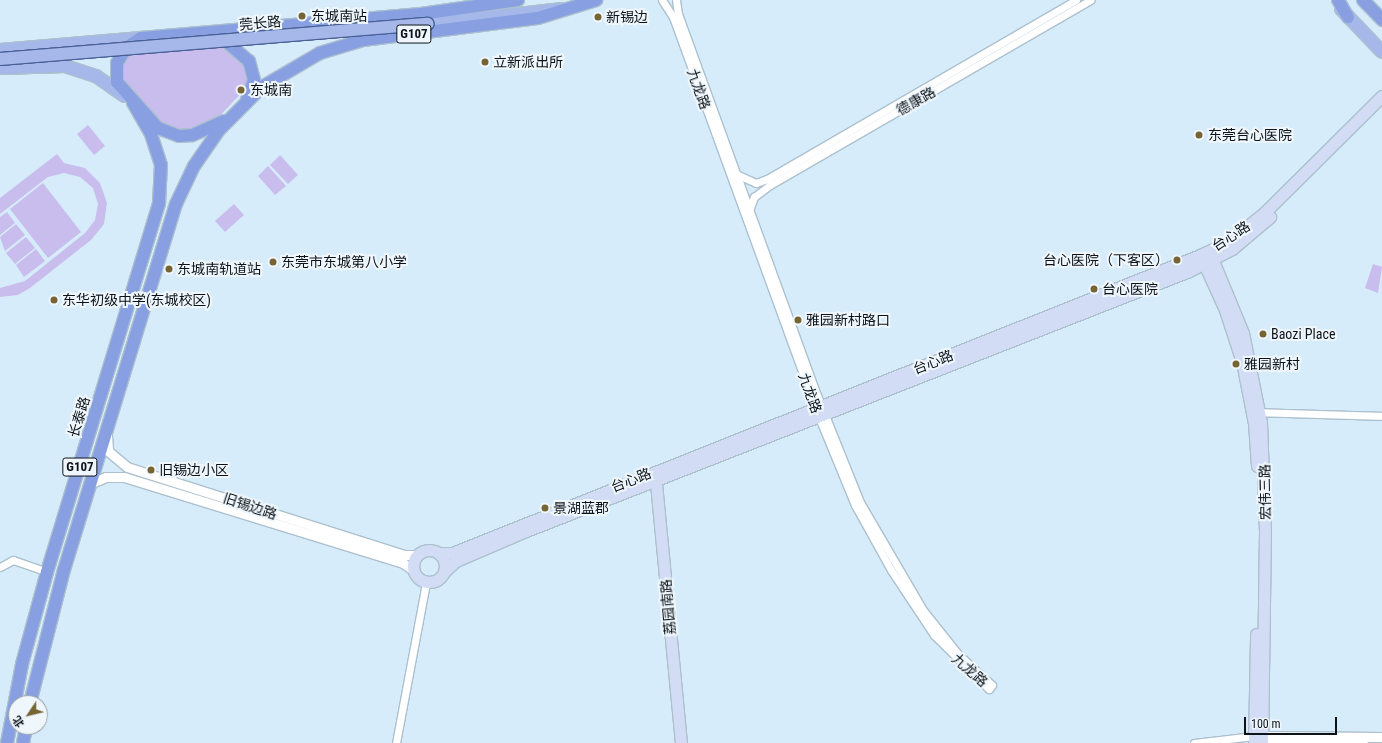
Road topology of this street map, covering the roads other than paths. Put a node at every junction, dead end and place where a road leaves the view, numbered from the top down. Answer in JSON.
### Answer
{"nodes":[{"id":1,"x":518,"y":0,"type":"edge"},
{"id":2,"x":596,"y":0,"type":"edge"},
{"id":3,"x":662,"y":0,"type":"edge"},
{"id":4,"x":676,"y":0,"type":"edge"},
{"id":5,"x":1076,"y":0,"type":"edge"},
{"id":6,"x":1090,"y":0,"type":"edge"},
{"id":7,"x":1332,"y":0,"type":"edge"},
{"id":8,"x":1338,"y":0,"type":"edge"},
{"id":9,"x":1363,"y":0,"type":"edge"},
{"id":10,"x":570,"y":9,"type":"junction"},
{"id":11,"x":1348,"y":17,"type":"junction"},
{"id":12,"x":1382,"y":20,"type":"edge"},
{"id":13,"x":207,"y":32,"type":"junction"},
{"id":14,"x":141,"y":38,"type":"junction"},
{"id":15,"x":0,"y":50,"type":"edge"},
{"id":16,"x":1382,"y":52,"type":"edge"},
{"id":17,"x":0,"y":60,"type":"edge"},
{"id":18,"x":0,"y":68,"type":"edge"},
{"id":19,"x":1382,"y":96,"type":"edge"},
{"id":20,"x":246,"y":102,"type":"junction"},
{"id":21,"x":134,"y":103,"type":"junction"},
{"id":22,"x":1382,"y":107,"type":"edge"},
{"id":23,"x":235,"y":114,"type":"junction"},
{"id":24,"x":738,"y":175,"type":"junction"},
{"id":25,"x":750,"y":208,"type":"junction"},
{"id":26,"x":1206,"y":257,"type":"junction"},
{"id":27,"x":820,"y":410,"type":"junction"},
{"id":28,"x":1256,"y":412,"type":"junction"},
{"id":29,"x":1382,"y":416,"type":"edge"},
{"id":30,"x":108,"y":430,"type":"junction"},
{"id":31,"x":653,"y":477,"type":"junction"},
{"id":32,"x":91,"y":483,"type":"junction"},
{"id":33,"x":439,"y":553,"type":"junction"},
{"id":34,"x":417,"y":555,"type":"junction"},
{"id":35,"x":0,"y":567,"type":"edge"},
{"id":36,"x":413,"y":570,"type":"junction"},
{"id":37,"x":47,"y":572,"type":"junction"},
{"id":38,"x":444,"y":572,"type":"junction"},
{"id":39,"x":426,"y":582,"type":"junction"},
{"id":40,"x":32,"y":695,"type":"edge"},
{"id":41,"x":1382,"y":737,"type":"edge"},
{"id":42,"x":1257,"y":741,"type":"edge"},
{"id":43,"x":7,"y":743,"type":"edge"},
{"id":44,"x":396,"y":743,"type":"edge"},
{"id":45,"x":675,"y":743,"type":"edge"},
{"id":46,"x":681,"y":743,"type":"edge"},
{"id":47,"x":1194,"y":743,"type":"edge"},
{"id":48,"x":1363,"y":743,"type":"edge"}],
"edges":[{"from":1,"to":13,"type":"highway","name":"莞长路","number":"G107"},
{"from":2,"to":10,"type":"highway","name":"莞长路","number":"G107"},
{"from":3,"to":27,"type":"street","name":"九龙路"},
{"from":4,"to":24,"type":"street","name":"九龙路"},
{"from":5,"to":24,"type":"street","name":"德康路"},
{"from":6,"to":25,"type":"street","name":"德康路"},
{"from":7,"to":11,"type":"main road"},
{"from":8,"to":11,"type":"highway"},
{"from":9,"to":12,"type":"highway"},
{"from":10,"to":17,"type":"main road","name":"莞长路","bridge":true},
{"from":10,"to":20,"type":"highway","name":"莞长路","number":"G107"},
{"from":11,"to":16,"type":"main road"},
{"from":13,"to":14,"type":"highway","name":"莞长路","number":"G107"},
{"from":13,"to":20,"type":"highway"},
{"from":14,"to":15,"type":"main road","name":"莞长路"},
{"from":14,"to":21,"type":"highway","number":"G107"},
{"from":18,"to":21,"type":"main road"},
{"from":19,"to":26,"type":"main road","name":"台心路"},
{"from":20,"to":23,"type":"highway","name":"莞长路","number":"G107"},
{"from":21,"to":23,"type":"highway"},
{"from":21,"to":37,"type":"highway","name":"长泰路","number":"G107"},
{"from":22,"to":26,"type":"main road","name":"台心路"},
{"from":23,"to":30,"type":"highway","number":"G107"},
{"from":24,"to":25,"type":"street","name":"九龙路"},
{"from":25,"to":27,"type":"street","name":"九龙路"},
{"from":26,"to":27,"type":"main road","name":"台心路"},
{"from":26,"to":28,"type":"main road","name":"宏伟三路"},
{"from":27,"to":27,"type":"street","name":"九龙路"},
{"from":27,"to":31,"type":"main road","name":"台心路"},
{"from":28,"to":29,"type":"street"},
{"from":28,"to":42,"type":"main road","name":"宏伟三路"},
{"from":30,"to":32,"type":"highway","number":"G107"},
{"from":30,"to":34,"type":"street","name":"旧锡边路"},
{"from":31,"to":33,"type":"main road","name":"台心路"},
{"from":31,"to":38,"type":"main road","name":"台心路"},
{"from":31,"to":45,"type":"main road","name":"荔园南路"},
{"from":31,"to":46,"type":"main road","name":"荔园南路"},
{"from":32,"to":36,"type":"street","name":"旧锡边路"},
{"from":32,"to":40,"type":"highway","number":"G107"},
{"from":33,"to":34,"type":"main road"},
{"from":33,"to":38,"type":"main road"},
{"from":34,"to":36,"type":"main road"},
{"from":35,"to":37,"type":"street"},
{"from":36,"to":39,"type":"main road"},
{"from":37,"to":43,"type":"highway","name":"长泰路","number":"G107"},
{"from":38,"to":39,"type":"main road"},
{"from":39,"to":44,"type":"street"},
{"from":41,"to":42,"type":"street"},
{"from":42,"to":47,"type":"street"},
{"from":42,"to":48,"type":"street"}]}
